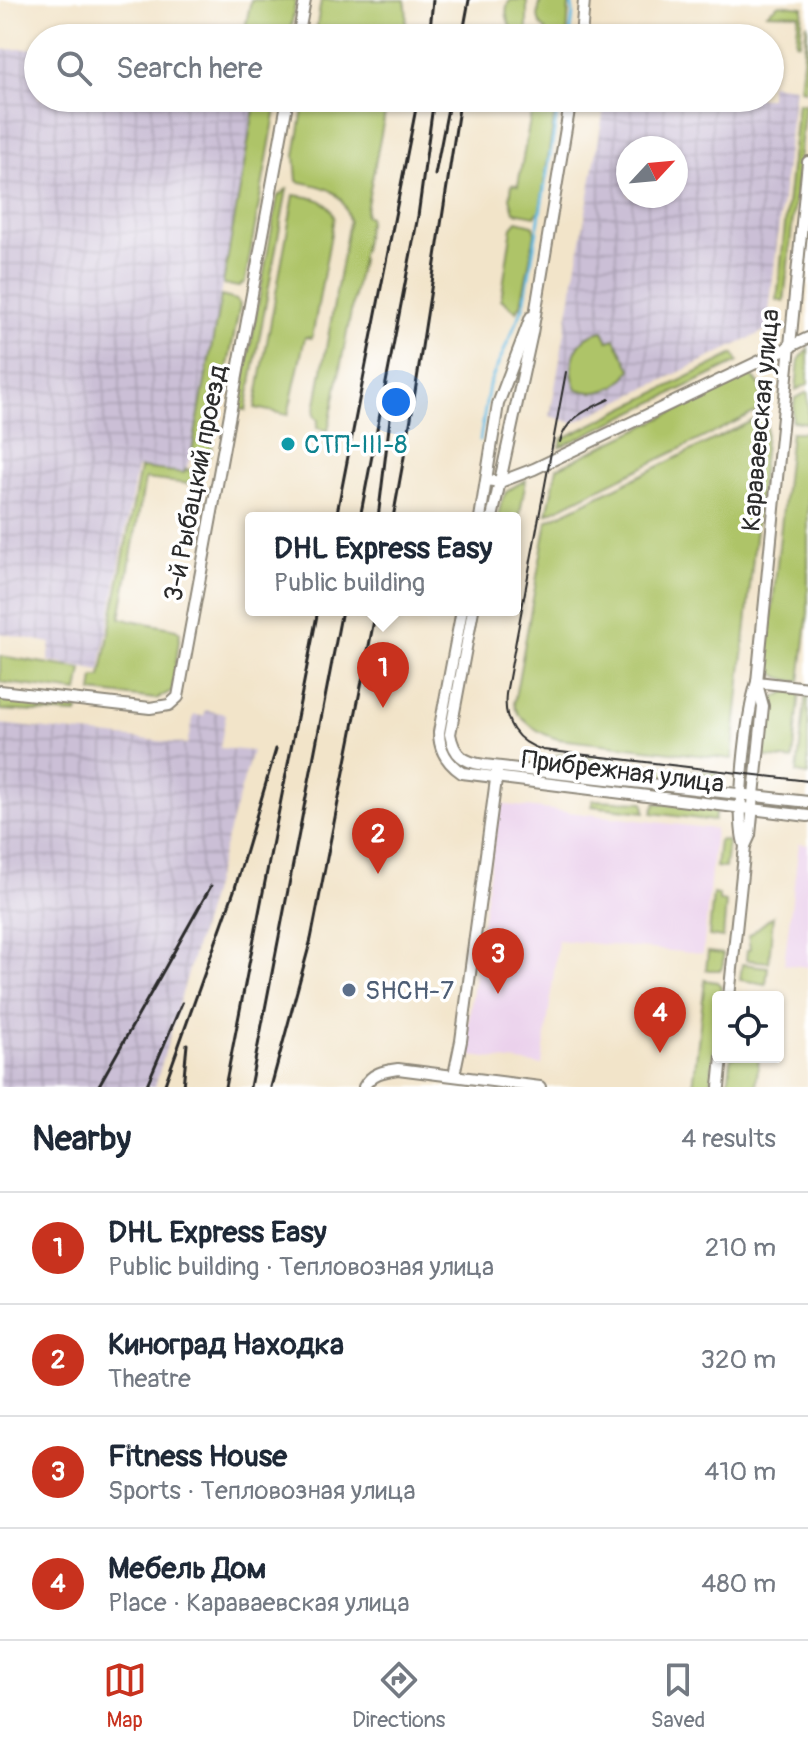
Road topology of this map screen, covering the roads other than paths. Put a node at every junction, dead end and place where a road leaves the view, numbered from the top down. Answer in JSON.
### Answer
{"nodes":[{"id":1,"x":305,"y":0,"type":"edge"},
{"id":2,"x":301,"y":24,"type":"edge"},
{"id":3,"x":285,"y":112,"type":"edge"},
{"id":4,"x":569,"y":112,"type":"edge"},
{"id":5,"x":808,"y":162,"type":"edge"},
{"id":6,"x":536,"y":308,"type":"junction"},
{"id":7,"x":808,"y":338,"type":"edge"},
{"id":8,"x":790,"y":347,"type":"junction"},
{"id":9,"x":487,"y":480,"type":"junction"},
{"id":10,"x":500,"y":482,"type":"junction"},
{"id":11,"x":481,"y":512,"type":"edge"},
{"id":12,"x":493,"y":512,"type":"edge"},
{"id":13,"x":461,"y":616,"type":"edge"},
{"id":14,"x":472,"y":616,"type":"edge"},
{"id":15,"x":757,"y":682,"type":"junction"},
{"id":16,"x":808,"y":688,"type":"edge"},
{"id":17,"x":0,"y":691,"type":"edge"},
{"id":18,"x":447,"y":748,"type":"junction"},
{"id":19,"x":497,"y":772,"type":"junction"},
{"id":20,"x":742,"y":794,"type":"junction"},
{"id":21,"x":754,"y":796,"type":"junction"},
{"id":22,"x":808,"y":802,"type":"edge"},
{"id":23,"x":747,"y":808,"type":"junction"},
{"id":24,"x":808,"y":816,"type":"edge"},
{"id":25,"x":730,"y":991,"type":"edge"},
{"id":26,"x":721,"y":1063,"type":"edge"},
{"id":27,"x":454,"y":1075,"type":"junction"},
{"id":28,"x":364,"y":1087,"type":"edge"},
{"id":29,"x":540,"y":1087,"type":"edge"},
{"id":30,"x":719,"y":1087,"type":"edge"}],
"edges":[{"from":1,"to":2,"type":"street"},
{"from":3,"to":17,"type":"street","name":"3-й Рыбацкий проезд"},
{"from":4,"to":6,"type":"street"},
{"from":5,"to":8,"type":"street","name":"Караваевская улица"},
{"from":6,"to":9,"type":"street"},
{"from":6,"to":10,"type":"street"},
{"from":7,"to":8,"type":"street"},
{"from":8,"to":10,"type":"street"},
{"from":8,"to":15,"type":"street","name":"Караваевская улица"},
{"from":9,"to":10,"type":"street"},
{"from":9,"to":11,"type":"street"},
{"from":10,"to":12,"type":"street"},
{"from":13,"to":18,"type":"street"},
{"from":14,"to":18,"type":"street"},
{"from":15,"to":16,"type":"street"},
{"from":15,"to":20,"type":"street","name":"Караваевская улица"},
{"from":15,"to":21,"type":"street","name":"Караваевская улица"},
{"from":18,"to":19,"type":"street","name":"Прибрежная улица"},
{"from":19,"to":20,"type":"street","name":"Прибрежная улица"},
{"from":19,"to":23,"type":"street","name":"Прибрежная улица"},
{"from":19,"to":27,"type":"street"},
{"from":20,"to":21,"type":"street","name":"Прибрежная улица"},
{"from":20,"to":23,"type":"street","name":"Караваевская улица"},
{"from":21,"to":22,"type":"street","name":"Прибрежная улица"},
{"from":21,"to":23,"type":"street","name":"Караваевская улица"},
{"from":23,"to":24,"type":"street","name":"Прибрежная улица"},
{"from":23,"to":25,"type":"street","name":"Караваевская улица"},
{"from":26,"to":30,"type":"street"},
{"from":27,"to":28,"type":"street"},
{"from":27,"to":29,"type":"street"}]}
